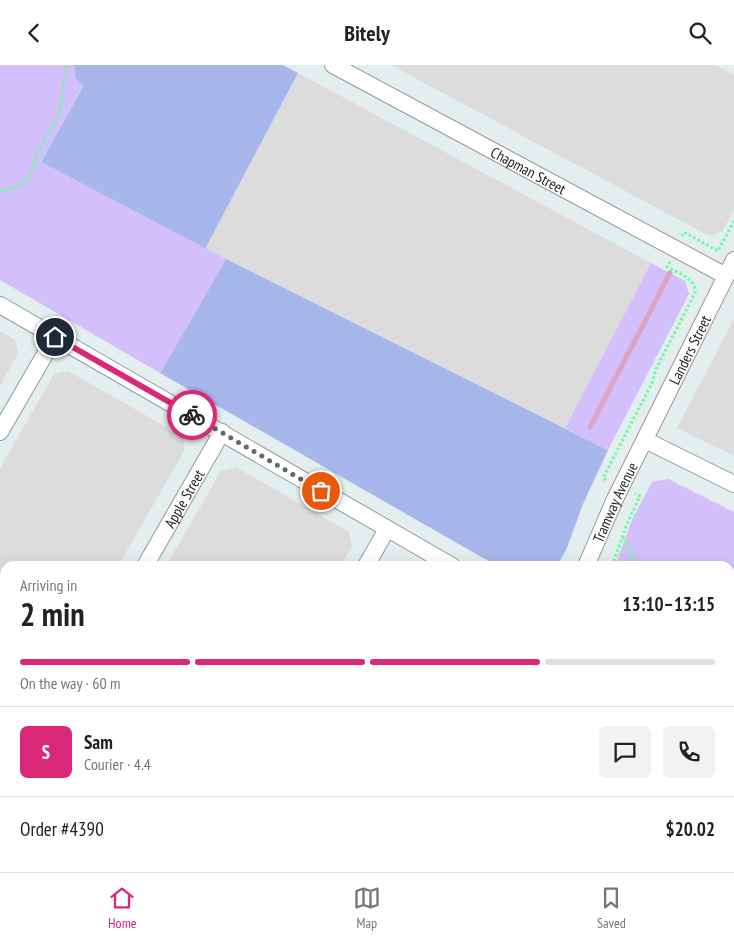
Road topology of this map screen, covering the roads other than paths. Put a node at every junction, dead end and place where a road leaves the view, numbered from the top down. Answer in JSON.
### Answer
{"nodes":[{"id":1,"x":333,"y":65,"type":"edge"},
{"id":2,"x":734,"y":260,"type":"edge"},
{"id":3,"x":726,"y":276,"type":"junction"},
{"id":4,"x":0,"y":305,"type":"edge"},
{"id":5,"x":55,"y":337,"type":"junction"},
{"id":6,"x":0,"y":432,"type":"edge"},
{"id":7,"x":222,"y":432,"type":"junction"},
{"id":8,"x":645,"y":440,"type":"junction"},
{"id":9,"x":734,"y":484,"type":"edge"},
{"id":10,"x":387,"y":529,"type":"junction"},
{"id":11,"x":148,"y":561,"type":"edge"},
{"id":12,"x":369,"y":561,"type":"edge"},
{"id":13,"x":443,"y":561,"type":"edge"},
{"id":14,"x":588,"y":561,"type":"edge"}],
"edges":[{"from":1,"to":3,"type":"street","name":"Chapman Street"},
{"from":2,"to":3,"type":"street","name":"Landers Street"},
{"from":3,"to":8,"type":"street","name":"Landers Street"},
{"from":4,"to":5,"type":"street"},
{"from":5,"to":6,"type":"street"},
{"from":5,"to":7,"type":"street"},
{"from":7,"to":10,"type":"street"},
{"from":7,"to":11,"type":"street","name":"Apple Street"},
{"from":8,"to":9,"type":"street"},
{"from":8,"to":14,"type":"street","name":"Tramway Avenue"},
{"from":10,"to":12,"type":"street"},
{"from":10,"to":13,"type":"street"}]}
